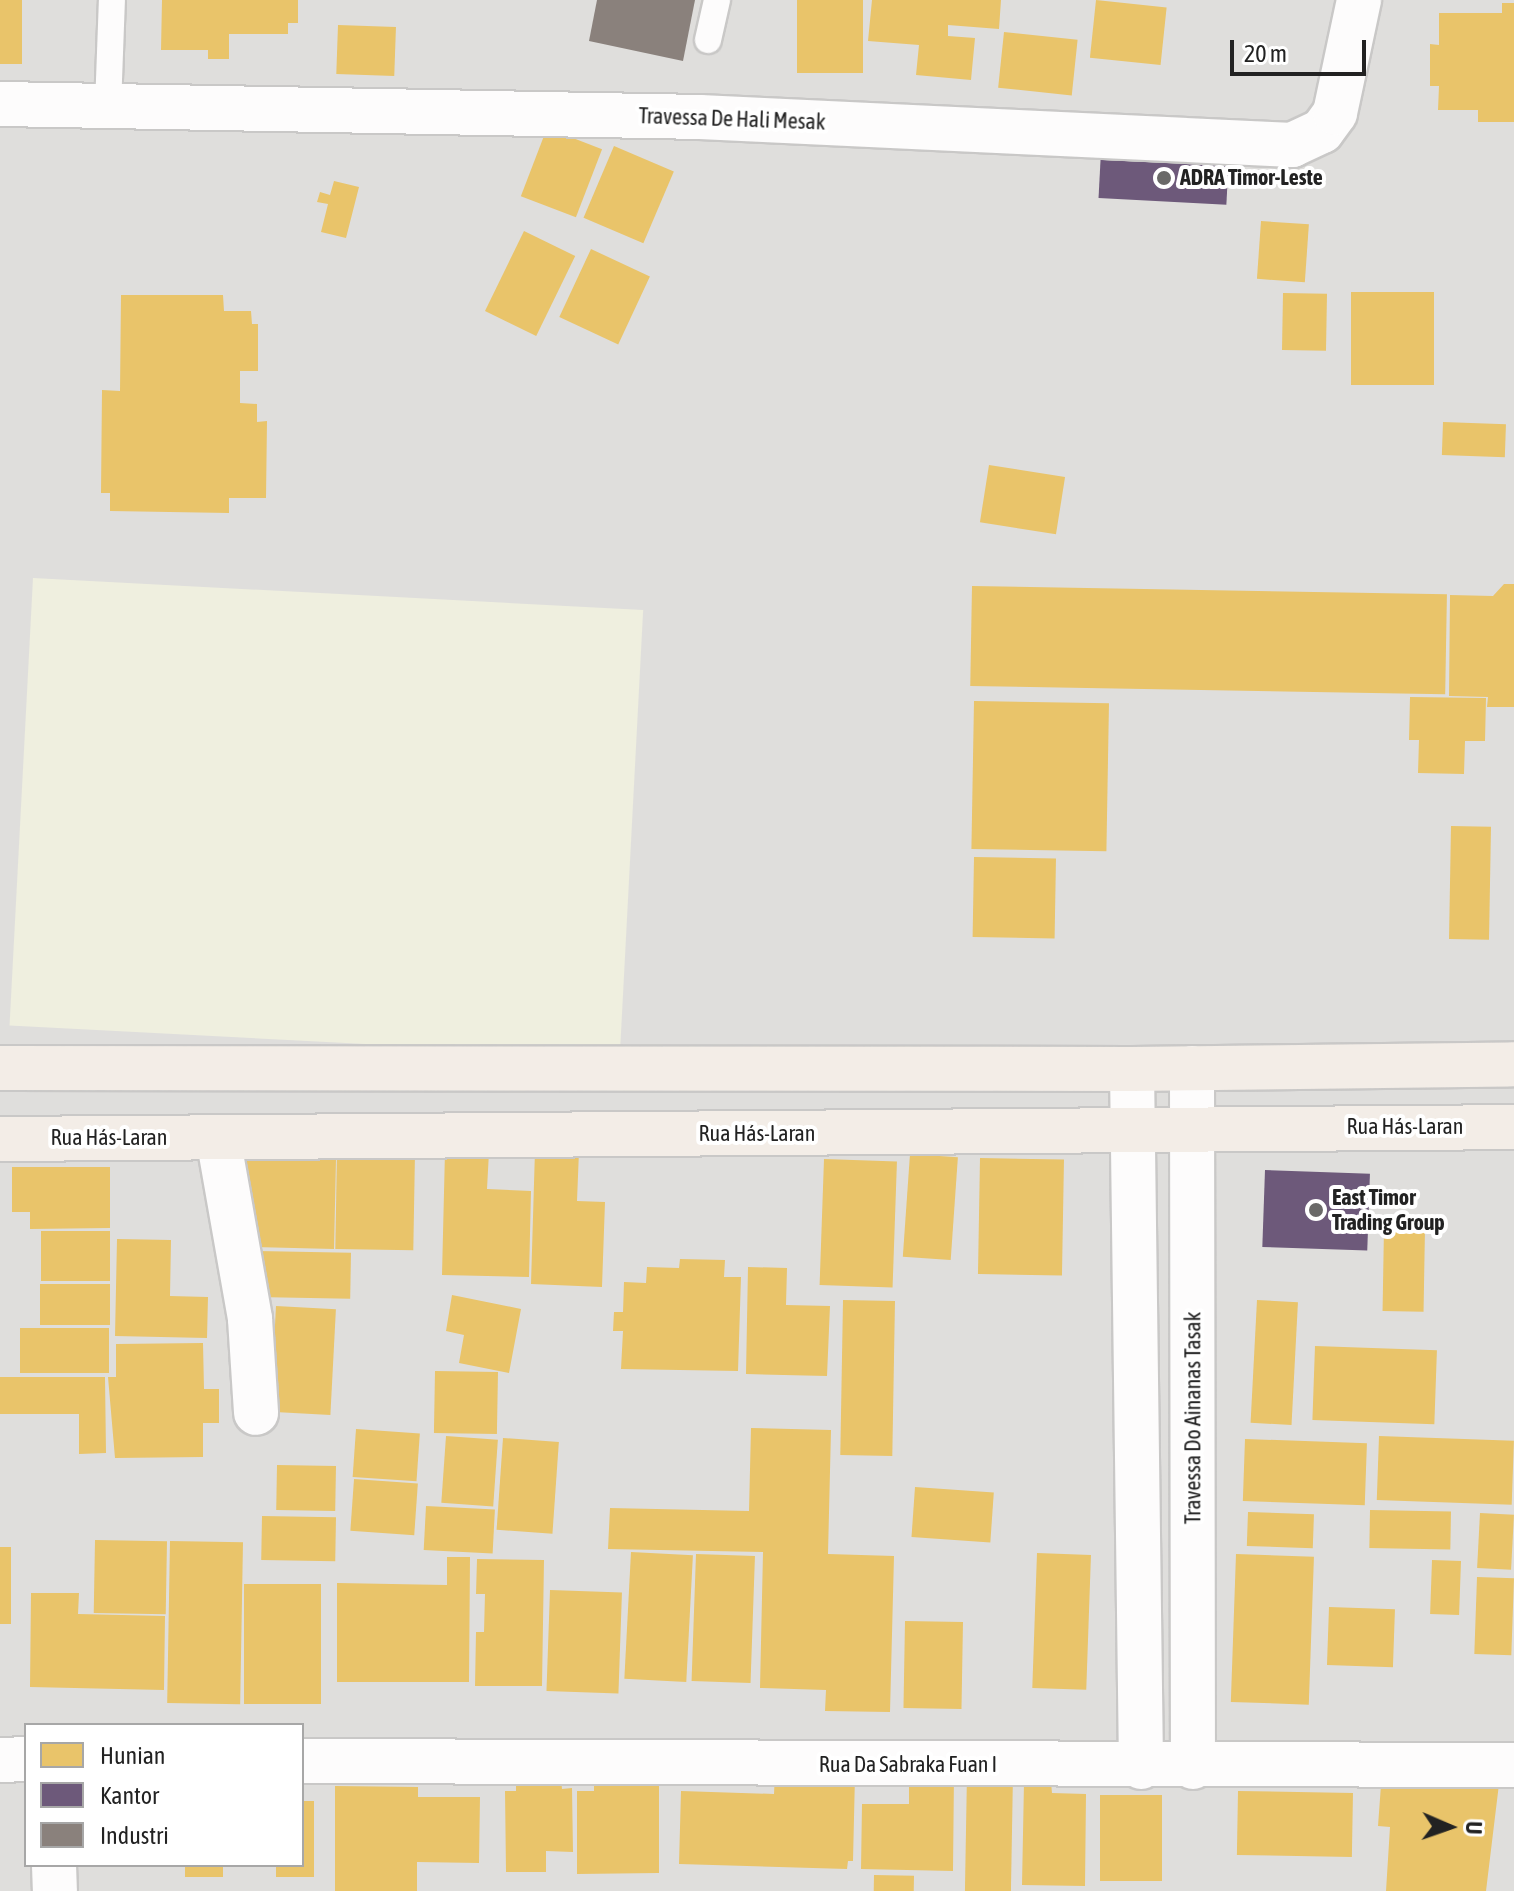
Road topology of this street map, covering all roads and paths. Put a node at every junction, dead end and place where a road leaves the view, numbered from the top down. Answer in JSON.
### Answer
{"nodes":[{"id":1,"x":112,"y":0,"type":"edge"},
{"id":2,"x":717,"y":0,"type":"edge"},
{"id":3,"x":1359,"y":0,"type":"edge"},
{"id":4,"x":708,"y":40,"type":"dead end"},
{"id":5,"x":0,"y":104,"type":"edge"},
{"id":6,"x":108,"y":107,"type":"junction"},
{"id":7,"x":1514,"y":1064,"type":"edge"},
{"id":8,"x":0,"y":1068,"type":"edge"},
{"id":9,"x":1192,"y":1068,"type":"junction"},
{"id":10,"x":1132,"y":1069,"type":"junction"},
{"id":11,"x":1514,"y":1127,"type":"edge"},
{"id":12,"x":1192,"y":1129,"type":"junction"},
{"id":13,"x":1132,"y":1132,"type":"junction"},
{"id":14,"x":218,"y":1137,"type":"junction"},
{"id":15,"x":0,"y":1139,"type":"edge"},
{"id":16,"x":256,"y":1413,"type":"dead end"},
{"id":17,"x":24,"y":1759,"type":"edge"},
{"id":18,"x":0,"y":1760,"type":"edge"},
{"id":19,"x":304,"y":1761,"type":"edge"},
{"id":20,"x":1514,"y":1765,"type":"edge"},
{"id":21,"x":1141,"y":1767,"type":"junction"},
{"id":22,"x":1193,"y":1767,"type":"junction"},
{"id":23,"x":54,"y":1867,"type":"edge"},
{"id":24,"x":55,"y":1891,"type":"edge"}],
"edges":[{"from":1,"to":6,"type":"lane"},
{"from":2,"to":4,"type":"lane"},
{"from":3,"to":6,"type":"street","name":"Travessa De Hali Mesak"},
{"from":5,"to":6,"type":"street","name":"Travessa De Hali Mesak"},
{"from":7,"to":9,"type":"main road"},
{"from":8,"to":10,"type":"main road"},
{"from":9,"to":10,"type":"main road"},
{"from":9,"to":12,"type":"street","name":"Travessa Do Ainanas Tasak"},
{"from":10,"to":13,"type":"street"},
{"from":11,"to":12,"type":"main road","name":"Rua Hás-Laran"},
{"from":12,"to":13,"type":"main road","name":"Rua Hás-Laran"},
{"from":12,"to":22,"type":"street","name":"Travessa Do Ainanas Tasak"},
{"from":13,"to":14,"type":"main road","name":"Rua Hás-Laran"},
{"from":13,"to":21,"type":"street"},
{"from":14,"to":15,"type":"main road","name":"Rua Hás-Laran"},
{"from":14,"to":16,"type":"street"},
{"from":17,"to":18,"type":"street"},
{"from":19,"to":21,"type":"street","name":"Rua Da Sabraka Fuan I"},
{"from":20,"to":22,"type":"street","name":"Rua Da Sabraka Fuan I"},
{"from":21,"to":22,"type":"street","name":"Rua Da Sabraka Fuan I"},
{"from":23,"to":24,"type":"street"}]}
